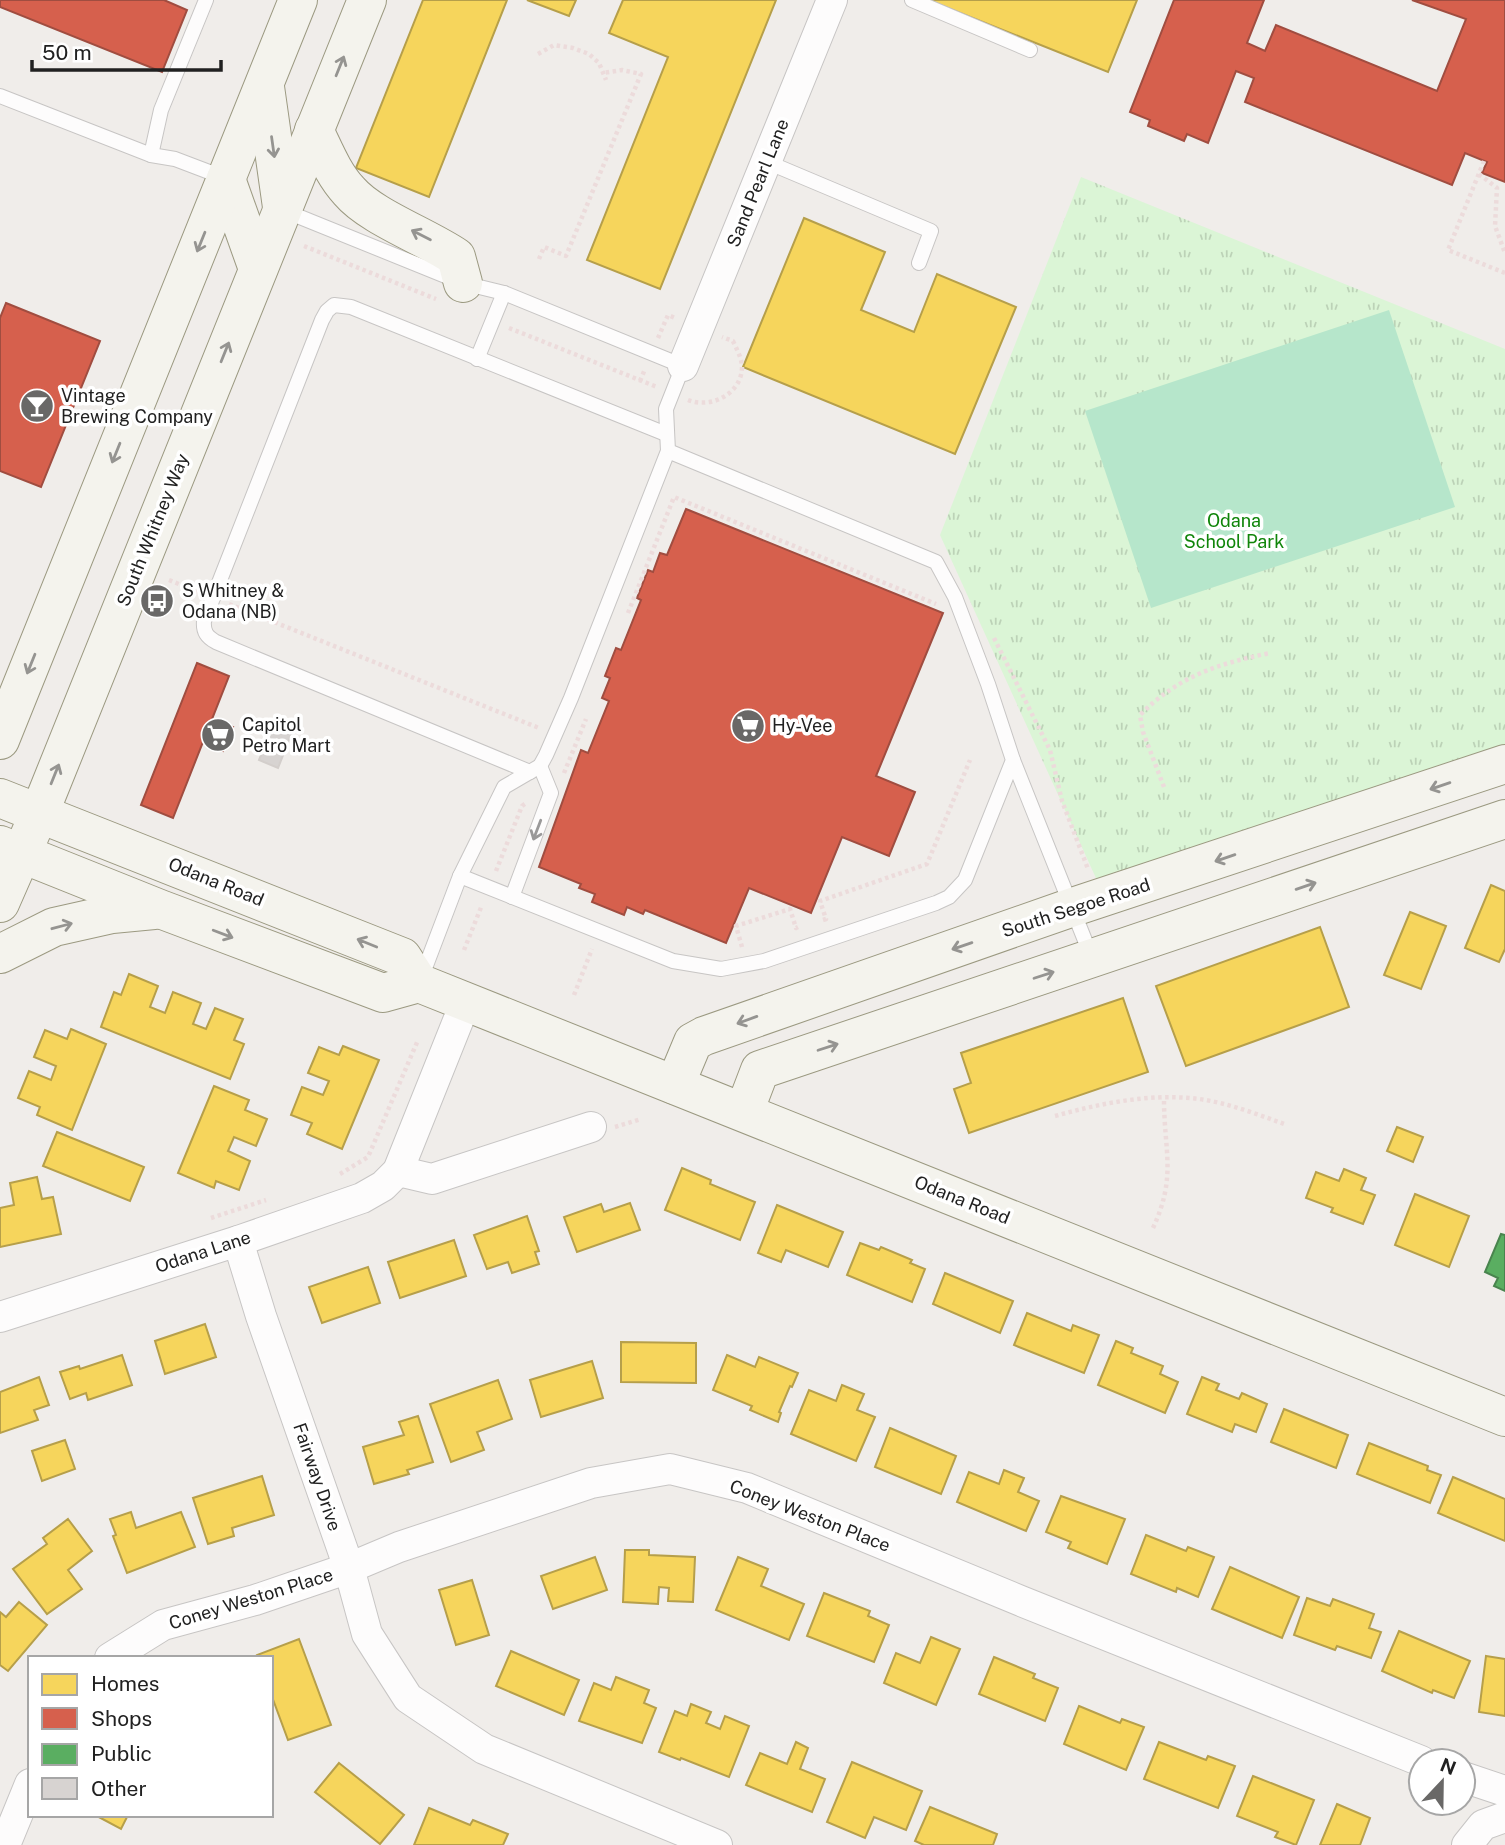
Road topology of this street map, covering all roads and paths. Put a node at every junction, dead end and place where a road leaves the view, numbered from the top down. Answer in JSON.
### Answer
{"nodes":[{"id":1,"x":206,"y":0,"type":"edge"},
{"id":2,"x":298,"y":0,"type":"edge"},
{"id":3,"x":367,"y":0,"type":"edge"},
{"id":4,"x":832,"y":0,"type":"edge"},
{"id":5,"x":912,"y":0,"type":"edge"},
{"id":6,"x":1030,"y":50,"type":"dead end"},
{"id":7,"x":538,"y":54,"type":"dead end"},
{"id":8,"x":603,"y":73,"type":"junction"},
{"id":9,"x":606,"y":80,"type":"dead end"},
{"id":10,"x":264,"y":84,"type":"junction"},
{"id":11,"x":0,"y":96,"type":"edge"},
{"id":12,"x":314,"y":130,"type":"junction"},
{"id":13,"x":151,"y":155,"type":"junction"},
{"id":14,"x":1484,"y":160,"type":"dead end"},
{"id":15,"x":767,"y":162,"type":"junction"},
{"id":16,"x":1479,"y":174,"type":"junction"},
{"id":17,"x":226,"y":178,"type":"junction"},
{"id":18,"x":282,"y":209,"type":"junction"},
{"id":19,"x":1505,"y":253,"type":"edge"},
{"id":20,"x":539,"y":259,"type":"dead end"},
{"id":21,"x":919,"y":263,"type":"dead end"},
{"id":22,"x":258,"y":269,"type":"junction"},
{"id":23,"x":1505,"y":273,"type":"edge"},
{"id":24,"x":463,"y":283,"type":"junction"},
{"id":25,"x":504,"y":293,"type":"junction"},
{"id":26,"x":477,"y":359,"type":"junction"},
{"id":27,"x":683,"y":366,"type":"junction"},
{"id":28,"x":666,"y":434,"type":"junction"},
{"id":29,"x":668,"y":451,"type":"junction"},
{"id":30,"x":674,"y":497,"type":"dead end"},
{"id":31,"x":169,"y":580,"type":"dead end"},
{"id":32,"x":956,"y":597,"type":"junction"},
{"id":33,"x":213,"y":598,"type":"junction"},
{"id":34,"x":988,"y":628,"type":"dead end"},
{"id":35,"x":1270,"y":653,"type":"dead end"},
{"id":36,"x":539,"y":728,"type":"dead end"},
{"id":37,"x":0,"y":740,"type":"edge"},
{"id":38,"x":970,"y":760,"type":"dead end"},
{"id":39,"x":1013,"y":760,"type":"junction"},
{"id":40,"x":1505,"y":764,"type":"edge"},
{"id":41,"x":535,"y":769,"type":"junction"},
{"id":42,"x":1164,"y":787,"type":"dead end"},
{"id":43,"x":0,"y":798,"type":"edge"},
{"id":44,"x":39,"y":814,"type":"junction"},
{"id":45,"x":1505,"y":819,"type":"edge"},
{"id":46,"x":11,"y":850,"type":"edge"},
{"id":47,"x":460,"y":876,"type":"junction"},
{"id":48,"x":1082,"y":891,"type":"junction"},
{"id":49,"x":512,"y":897,"type":"junction"},
{"id":50,"x":0,"y":903,"type":"edge"},
{"id":51,"x":160,"y":909,"type":"junction"},
{"id":52,"x":816,"y":922,"type":"dead end"},
{"id":53,"x":806,"y":925,"type":"dead end"},
{"id":54,"x":599,"y":932,"type":"junction"},
{"id":55,"x":0,"y":954,"type":"edge"},
{"id":56,"x":1093,"y":959,"type":"junction"},
{"id":57,"x":747,"y":966,"type":"junction"},
{"id":58,"x":419,"y":983,"type":"junction"},
{"id":59,"x":574,"y":995,"type":"dead end"},
{"id":60,"x":466,"y":1001,"type":"junction"},
{"id":61,"x":418,"y":1040,"type":"dead end"},
{"id":62,"x":676,"y":1085,"type":"junction"},
{"id":63,"x":1164,"y":1099,"type":"junction"},
{"id":64,"x":744,"y":1112,"type":"junction"},
{"id":65,"x":1055,"y":1116,"type":"dead end"},
{"id":66,"x":1287,"y":1125,"type":"dead end"},
{"id":67,"x":590,"y":1127,"type":"dead end"},
{"id":68,"x":398,"y":1171,"type":"junction"},
{"id":69,"x":330,"y":1178,"type":"dead end"},
{"id":70,"x":271,"y":1198,"type":"dead end"},
{"id":71,"x":208,"y":1219,"type":"dead end"},
{"id":72,"x":1153,"y":1228,"type":"dead end"},
{"id":73,"x":238,"y":1241,"type":"junction"},
{"id":74,"x":0,"y":1317,"type":"edge"},
{"id":75,"x":1505,"y":1417,"type":"edge"},
{"id":76,"x":349,"y":1568,"type":"junction"},
{"id":77,"x":113,"y":1656,"type":"edge"},
{"id":78,"x":1407,"y":1755,"type":"edge"},
{"id":79,"x":1477,"y":1782,"type":"edge"},
{"id":80,"x":28,"y":1789,"type":"edge"},
{"id":81,"x":1505,"y":1791,"type":"edge"},
{"id":82,"x":1505,"y":1817,"type":"edge"},
{"id":83,"x":5,"y":1845,"type":"edge"},
{"id":84,"x":717,"y":1845,"type":"edge"},
{"id":85,"x":1466,"y":1845,"type":"edge"}],
"edges":[{"from":1,"to":13,"type":"lane"},
{"from":2,"to":10,"type":"street"},
{"from":12,"to":3,"type":"street","name":"South Whitney Way","one_way":true},
{"from":4,"to":15,"type":"street","name":"Sand Pearl Lane"},
{"from":5,"to":6,"type":"lane"},
{"from":7,"to":8,"type":"path"},
{"from":8,"to":9,"type":"path"},
{"from":8,"to":20,"type":"path"},
{"from":10,"to":17,"type":"street"},
{"from":10,"to":18,"type":"street","one_way":true},
{"from":11,"to":13,"type":"lane"},
{"from":12,"to":18,"type":"street","name":"South Whitney Way"},
{"from":24,"to":12,"type":"street","one_way":true},
{"from":13,"to":17,"type":"lane"},
{"from":14,"to":16,"type":"path"},
{"from":15,"to":21,"type":"lane"},
{"from":15,"to":27,"type":"street","name":"Sand Pearl Lane"},
{"from":16,"to":19,"type":"path"},
{"from":16,"to":23,"type":"path"},
{"from":17,"to":22,"type":"street"},
{"from":17,"to":37,"type":"street","one_way":true},
{"from":18,"to":22,"type":"street","name":"South Whitney Way"},
{"from":18,"to":24,"type":"lane"},
{"from":44,"to":22,"type":"street","name":"South Whitney Way","one_way":true},
{"from":24,"to":25,"type":"lane"},
{"from":25,"to":26,"type":"lane"},
{"from":25,"to":27,"type":"lane"},
{"from":26,"to":28,"type":"lane"},
{"from":26,"to":33,"type":"lane"},
{"from":27,"to":28,"type":"lane"},
{"from":28,"to":29,"type":"lane"},
{"from":29,"to":32,"type":"lane"},
{"from":29,"to":41,"type":"lane"},
{"from":30,"to":32,"type":"path"},
{"from":31,"to":33,"type":"path"},
{"from":32,"to":39,"type":"lane"},
{"from":33,"to":36,"type":"path"},
{"from":33,"to":41,"type":"lane"},
{"from":34,"to":48,"type":"path"},
{"from":35,"to":42,"type":"path"},
{"from":38,"to":52,"type":"path"},
{"from":39,"to":48,"type":"lane"},
{"from":39,"to":57,"type":"lane"},
{"from":40,"to":48,"type":"street","name":"South Segoe Road","one_way":true},
{"from":41,"to":47,"type":"lane"},
{"from":41,"to":49,"type":"lane","one_way":true},
{"from":43,"to":44,"type":"street","name":"Odana Road"},
{"from":44,"to":46,"type":"street","name":"South Whitney Way"},
{"from":58,"to":44,"type":"street","name":"Odana Road","one_way":true},
{"from":56,"to":45,"type":"street","one_way":true},
{"from":46,"to":50,"type":"street","name":"South Whitney Way"},
{"from":46,"to":51,"type":"street"},
{"from":47,"to":49,"type":"lane"},
{"from":47,"to":58,"type":"lane"},
{"from":48,"to":56,"type":"lane"},
{"from":48,"to":62,"type":"street","name":"South Segoe Road","one_way":true},
{"from":49,"to":54,"type":"lane"},
{"from":55,"to":51,"type":"street","one_way":true},
{"from":51,"to":58,"type":"street","one_way":true},
{"from":53,"to":57,"type":"path"},
{"from":54,"to":57,"type":"lane"},
{"from":54,"to":59,"type":"path"},
{"from":64,"to":56,"type":"street","one_way":true},
{"from":58,"to":60,"type":"street","name":"Odana Road"},
{"from":60,"to":62,"type":"street","name":"Odana Road"},
{"from":60,"to":68,"type":"street","name":"Odana Lane"},
{"from":61,"to":69,"type":"path"},
{"from":62,"to":64,"type":"street","name":"Odana Road"},
{"from":63,"to":65,"type":"path"},
{"from":63,"to":66,"type":"path"},
{"from":63,"to":72,"type":"path"},
{"from":64,"to":75,"type":"street","name":"Odana Road"},
{"from":67,"to":68,"type":"street"},
{"from":68,"to":73,"type":"street","name":"Odana Lane"},
{"from":70,"to":71,"type":"path"},
{"from":73,"to":74,"type":"street","name":"Odana Lane"},
{"from":73,"to":76,"type":"street","name":"Fairway Drive"},
{"from":76,"to":77,"type":"street","name":"Coney Weston Place"},
{"from":76,"to":78,"type":"street","name":"Coney Weston Place"},
{"from":76,"to":84,"type":"street","name":"Fairway Drive"},
{"from":79,"to":81,"type":"street"},
{"from":80,"to":83,"type":"street"},
{"from":82,"to":85,"type":"street"}]}
